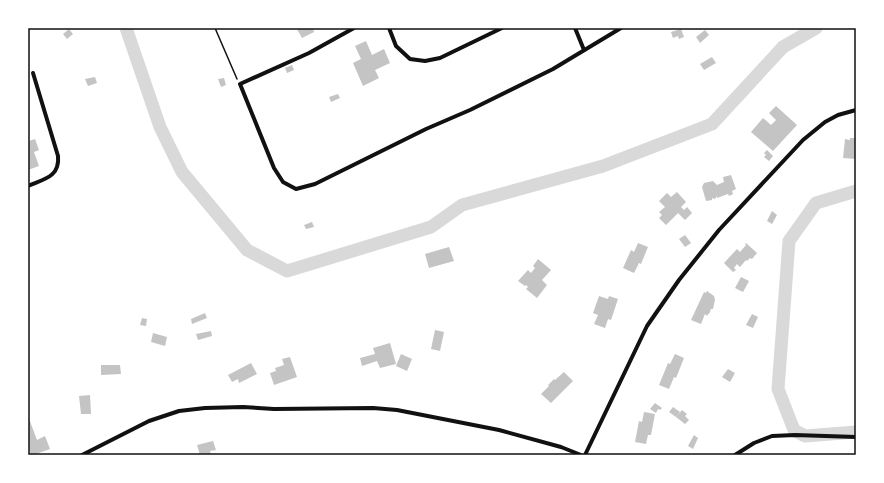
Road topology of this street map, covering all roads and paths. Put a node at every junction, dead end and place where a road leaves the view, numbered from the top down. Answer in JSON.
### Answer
{"nodes":[{"id":1,"x":215,"y":28,"type":"edge"},
{"id":2,"x":354,"y":28,"type":"edge"},
{"id":3,"x":389,"y":28,"type":"edge"},
{"id":4,"x":502,"y":28,"type":"edge"},
{"id":5,"x":575,"y":28,"type":"edge"},
{"id":6,"x":621,"y":28,"type":"edge"},
{"id":7,"x":584,"y":50,"type":"junction"},
{"id":8,"x":33,"y":73,"type":"dead end"},
{"id":9,"x":240,"y":84,"type":"junction"},
{"id":10,"x":856,"y":110,"type":"edge"},
{"id":11,"x":28,"y":186,"type":"edge"},
{"id":12,"x":856,"y":437,"type":"edge"},
{"id":13,"x":82,"y":455,"type":"edge"},
{"id":14,"x":581,"y":455,"type":"edge"},
{"id":15,"x":585,"y":455,"type":"edge"},
{"id":16,"x":735,"y":455,"type":"edge"}],
"edges":[{"from":1,"to":9,"type":"path"},
{"from":2,"to":9,"type":"street"},
{"from":3,"to":4,"type":"street"},
{"from":5,"to":7,"type":"street"},
{"from":6,"to":7,"type":"street"},
{"from":7,"to":9,"type":"street"},
{"from":8,"to":11,"type":"street"},
{"from":10,"to":15,"type":"street"},
{"from":12,"to":16,"type":"street"},
{"from":13,"to":14,"type":"street"}]}
